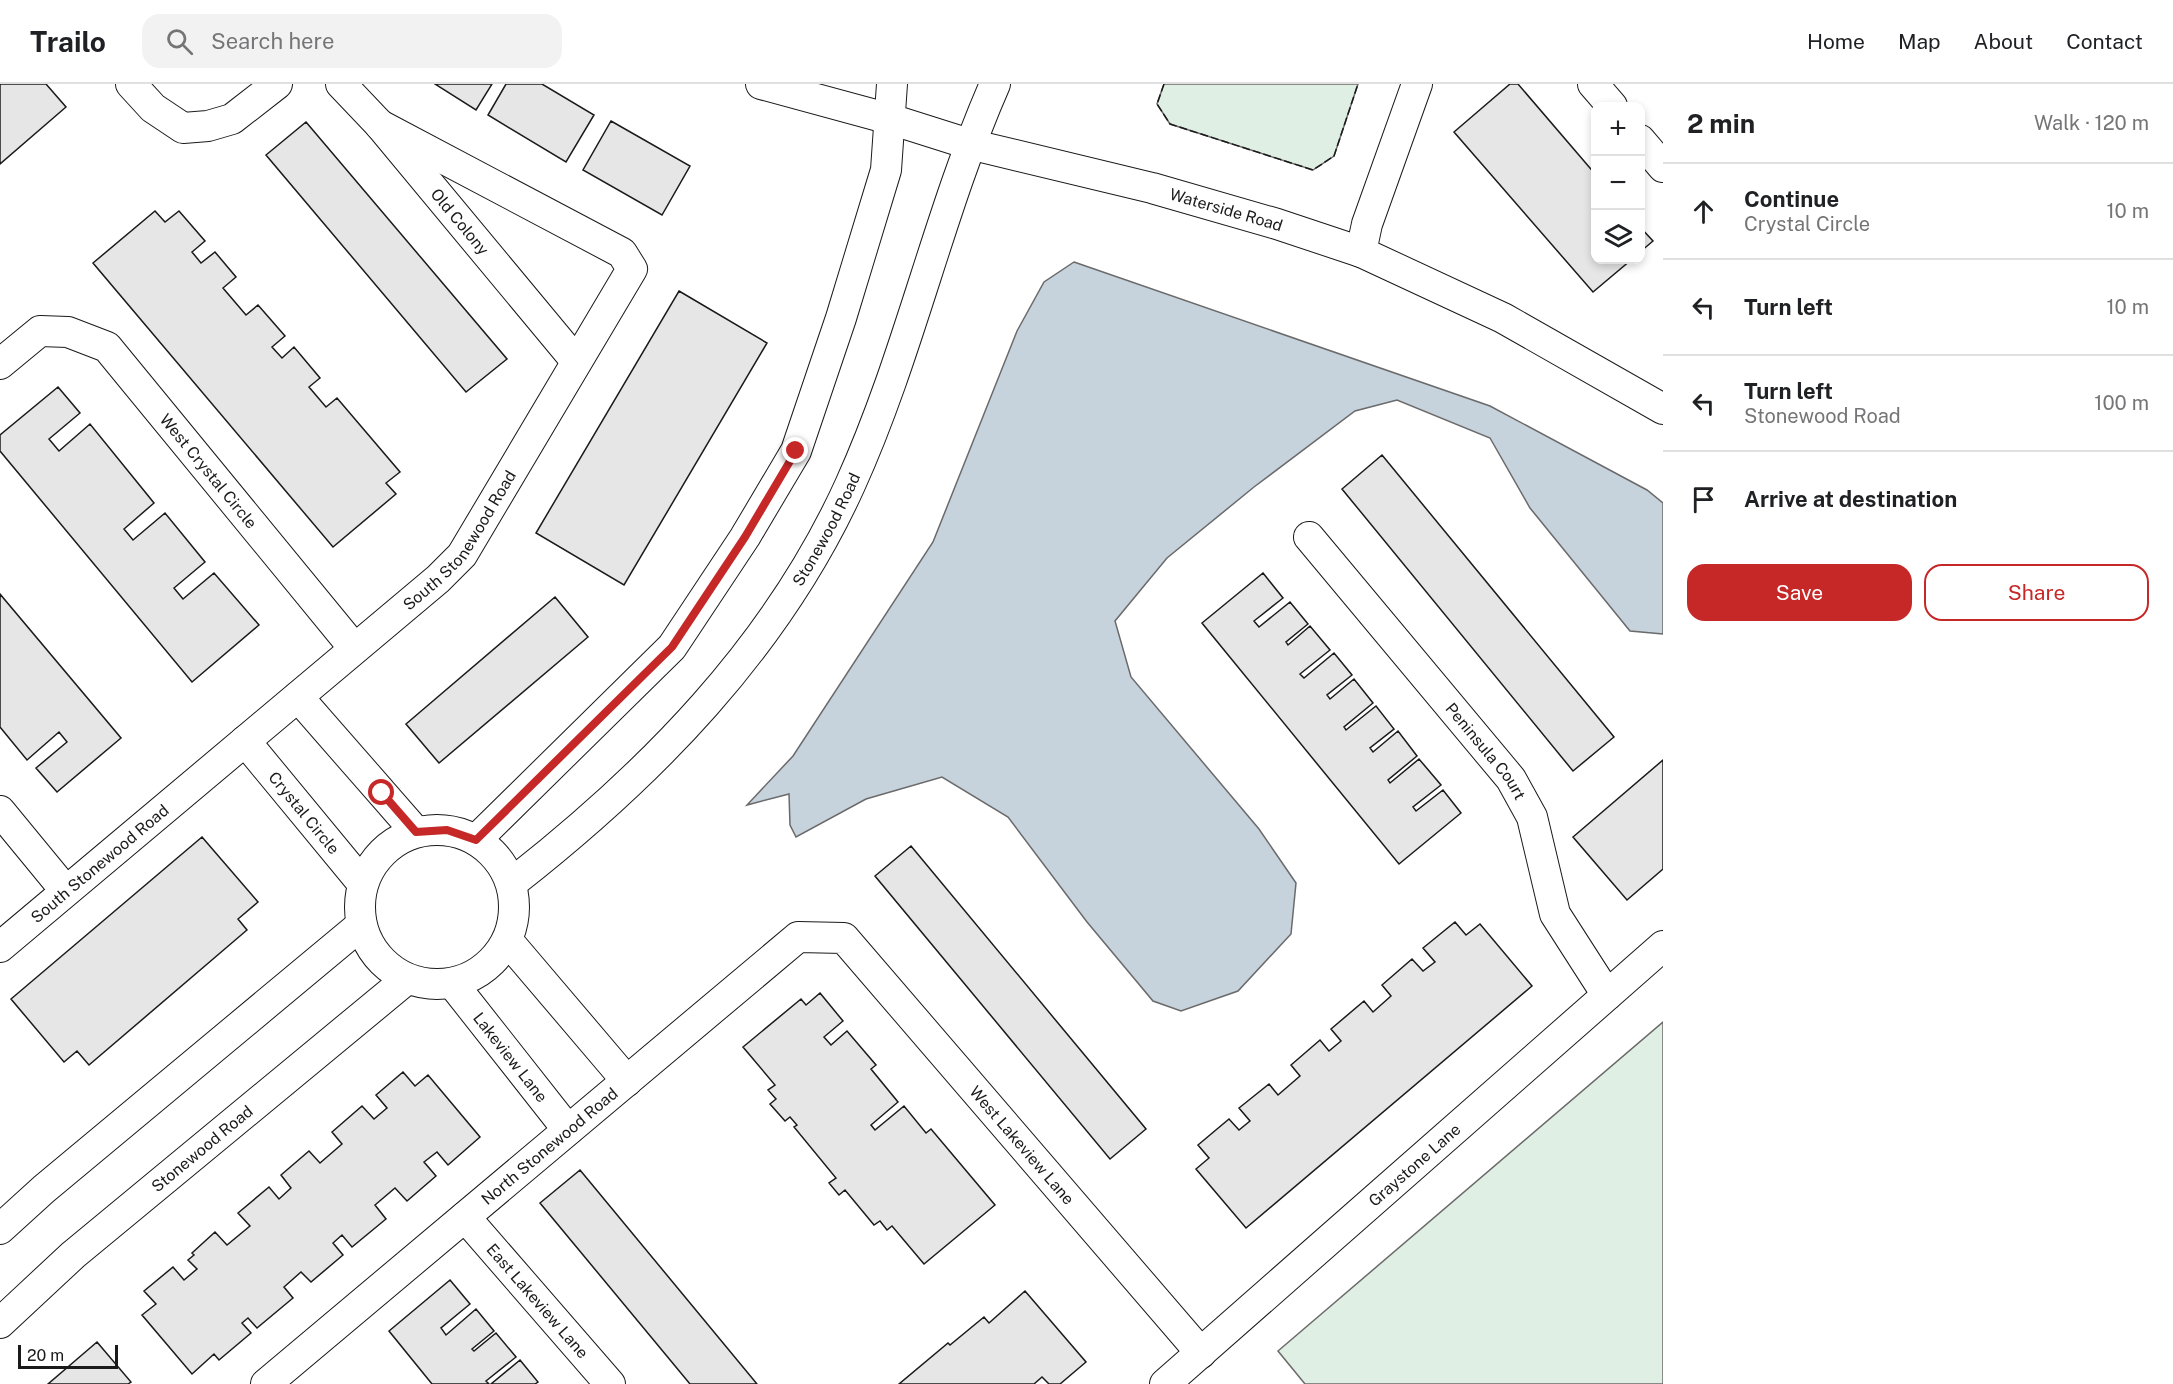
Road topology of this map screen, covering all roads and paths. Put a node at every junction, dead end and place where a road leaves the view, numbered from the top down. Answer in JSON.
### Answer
{"nodes":[{"id":1,"x":132,"y":84,"type":"edge"},
{"id":2,"x":277,"y":84,"type":"edge"},
{"id":3,"x":341,"y":84,"type":"edge"},
{"id":4,"x":892,"y":84,"type":"edge"},
{"id":5,"x":995,"y":84,"type":"edge"},
{"id":6,"x":1417,"y":84,"type":"edge"},
{"id":7,"x":1593,"y":84,"type":"edge"},
{"id":8,"x":768,"y":85,"type":"edge"},
{"id":9,"x":1609,"y":102,"type":"edge"},
{"id":10,"x":890,"y":119,"type":"junction"},
{"id":11,"x":380,"y":125,"type":"junction"},
{"id":12,"x":969,"y":144,"type":"junction"},
{"id":13,"x":1361,"y":252,"type":"junction"},
{"id":14,"x":576,"y":361,"type":"junction"},
{"id":15,"x":0,"y":364,"type":"edge"},
{"id":16,"x":1663,"y":409,"type":"edge"},
{"id":17,"x":1309,"y":537,"type":"dead end"},
{"id":18,"x":354,"y":648,"type":"junction"},
{"id":19,"x":298,"y":697,"type":"junction"},
{"id":20,"x":245,"y":741,"type":"junction"},
{"id":21,"x":0,"y":811,"type":"edge"},
{"id":22,"x":416,"y":832,"type":"junction"},
{"id":23,"x":476,"y":840,"type":"junction"},
{"id":24,"x":512,"y":883,"type":"junction"},
{"id":25,"x":363,"y":884,"type":"junction"},
{"id":26,"x":65,"y":890,"type":"junction"},
{"id":27,"x":361,"y":925,"type":"junction"},
{"id":28,"x":844,"y":938,"type":"joint"},
{"id":29,"x":508,"y":941,"type":"junction"},
{"id":30,"x":1663,"y":946,"type":"edge"},
{"id":31,"x":0,"y":947,"type":"edge"},
{"id":32,"x":407,"y":979,"type":"junction"},
{"id":33,"x":453,"y":984,"type":"junction"},
{"id":34,"x":1607,"y":995,"type":"junction"},
{"id":35,"x":627,"y":1081,"type":"junction"},
{"id":36,"x":568,"y":1130,"type":"junction"},
{"id":37,"x":465,"y":1217,"type":"junction"},
{"id":38,"x":0,"y":1229,"type":"edge"},
{"id":39,"x":0,"y":1323,"type":"edge"},
{"id":40,"x":1201,"y":1353,"type":"junction"},
{"id":41,"x":266,"y":1384,"type":"edge"},
{"id":42,"x":610,"y":1384,"type":"edge"},
{"id":43,"x":1166,"y":1384,"type":"edge"}],
"edges":[{"from":1,"to":2,"type":"street"},
{"from":3,"to":11,"type":"street","name":"Old Colony"},
{"from":4,"to":10,"type":"street"},
{"from":5,"to":12,"type":"street","name":"Stonewood Road"},
{"from":6,"to":13,"type":"street"},
{"from":7,"to":9,"type":"street"},
{"from":8,"to":10,"type":"street","name":"Waterside Road"},
{"from":10,"to":12,"type":"street","name":"Waterside Road"},
{"from":10,"to":23,"type":"street"},
{"from":11,"to":14,"type":"street","name":"Old Colony"},
{"from":11,"to":14,"type":"street","name":"South Stonewood Road"},
{"from":12,"to":13,"type":"street","name":"Waterside Road"},
{"from":12,"to":24,"type":"street","name":"Stonewood Road"},
{"from":13,"to":16,"type":"street","name":"Waterside Road"},
{"from":14,"to":18,"type":"street","name":"South Stonewood Road"},
{"from":15,"to":18,"type":"street","name":"West Crystal Circle"},
{"from":17,"to":34,"type":"street","name":"Peninsula Court"},
{"from":18,"to":19,"type":"street","name":"South Stonewood Road"},
{"from":19,"to":20,"type":"street","name":"South Stonewood Road"},
{"from":19,"to":22,"type":"street"},
{"from":20,"to":25,"type":"street","name":"Crystal Circle"},
{"from":20,"to":26,"type":"street","name":"South Stonewood Road"},
{"from":21,"to":26,"type":"street"},
{"from":22,"to":23,"type":"street"},
{"from":22,"to":25,"type":"street"},
{"from":23,"to":24,"type":"street"},
{"from":24,"to":29,"type":"street"},
{"from":25,"to":27,"type":"street"},
{"from":26,"to":31,"type":"street","name":"South Stonewood Road"},
{"from":27,"to":32,"type":"street"},
{"from":27,"to":38,"type":"street"},
{"from":28,"to":35,"type":"street","name":"North Stonewood Road"},
{"from":28,"to":40,"type":"street","name":"West Lakeview Lane"},
{"from":29,"to":33,"type":"street"},
{"from":29,"to":35,"type":"street"},
{"from":30,"to":34,"type":"street","name":"Graystone Lane"},
{"from":32,"to":33,"type":"street"},
{"from":32,"to":39,"type":"street","name":"Stonewood Road"},
{"from":33,"to":36,"type":"street","name":"Lakeview Lane"},
{"from":34,"to":40,"type":"street","name":"Graystone Lane"},
{"from":35,"to":36,"type":"street","name":"North Stonewood Road"},
{"from":36,"to":37,"type":"street","name":"North Stonewood Road"},
{"from":37,"to":41,"type":"street","name":"North Stonewood Road"},
{"from":37,"to":42,"type":"street","name":"East Lakeview Lane"},
{"from":40,"to":43,"type":"street","name":"Graystone Lane"}]}
